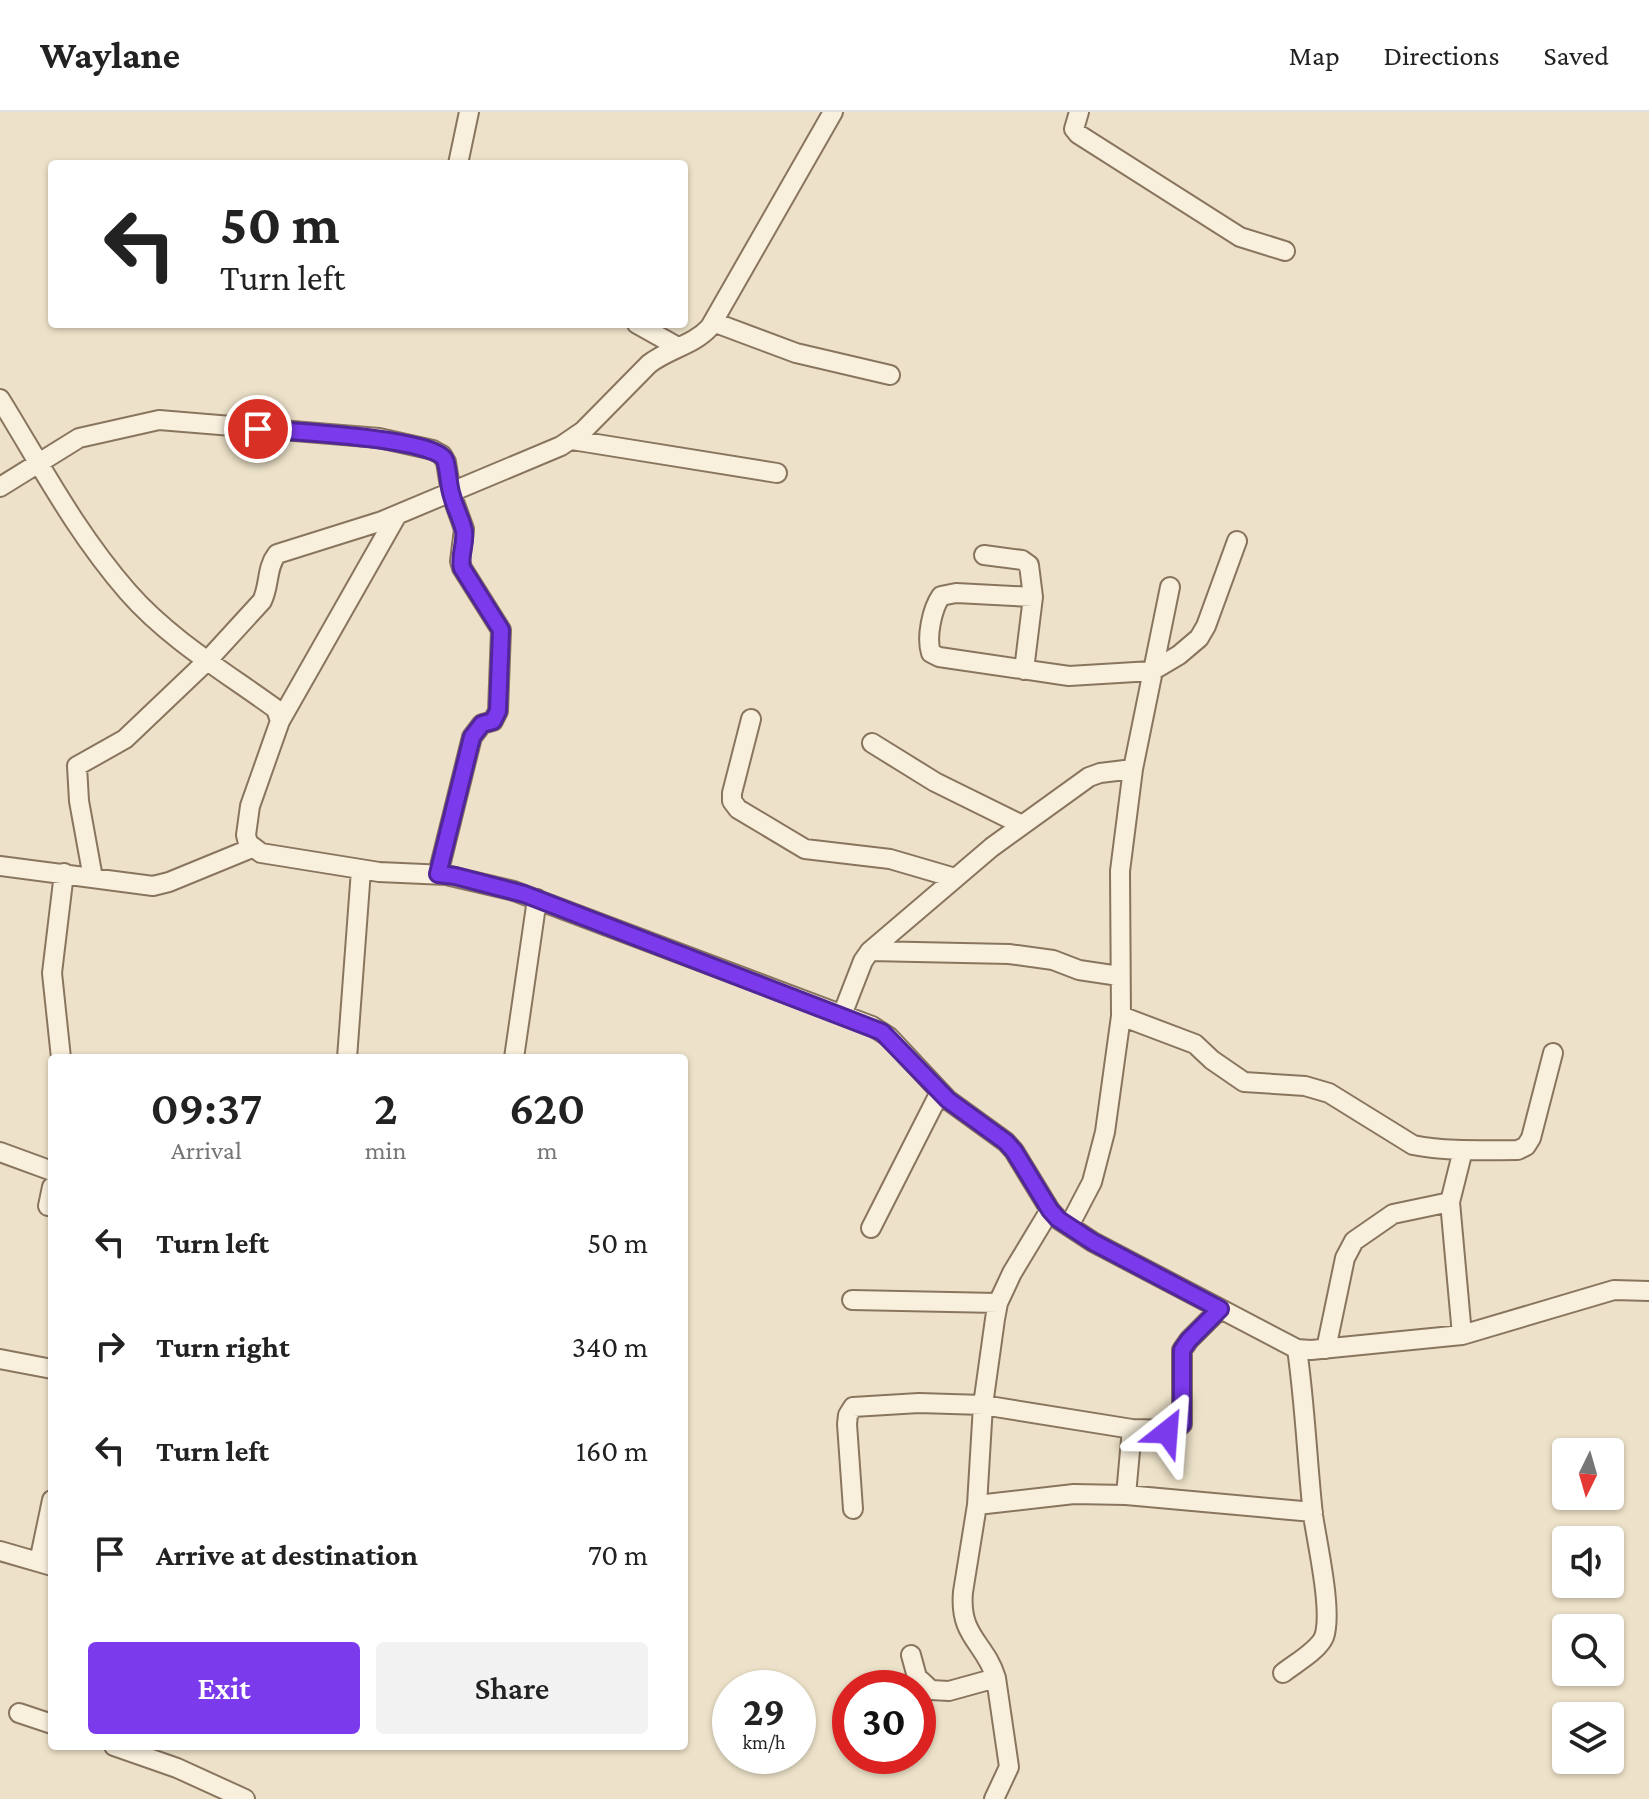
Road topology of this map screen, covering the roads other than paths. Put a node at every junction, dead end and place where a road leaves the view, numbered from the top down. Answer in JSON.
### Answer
{"nodes":[{"id":1,"x":469,"y":112,"type":"edge"},
{"id":2,"x":833,"y":112,"type":"edge"},
{"id":3,"x":1079,"y":112,"type":"edge"},
{"id":4,"x":459,"y":160,"type":"edge"},
{"id":5,"x":1285,"y":251,"type":"dead end"},
{"id":6,"x":713,"y":322,"type":"junction"},
{"id":7,"x":644,"y":328,"type":"edge"},
{"id":8,"x":678,"y":347,"type":"junction"},
{"id":9,"x":890,"y":375,"type":"dead end"},
{"id":10,"x":0,"y":399,"type":"edge"},
{"id":11,"x":572,"y":440,"type":"junction"},
{"id":12,"x":37,"y":462,"type":"junction"},
{"id":13,"x":777,"y":473,"type":"dead end"},
{"id":14,"x":0,"y":487,"type":"edge"},
{"id":15,"x":451,"y":493,"type":"junction"},
{"id":16,"x":397,"y":515,"type":"junction"},
{"id":17,"x":1237,"y":541,"type":"dead end"},
{"id":18,"x":984,"y":555,"type":"dead end"},
{"id":19,"x":1170,"y":587,"type":"dead end"},
{"id":20,"x":1033,"y":597,"type":"junction"},
{"id":21,"x":208,"y":660,"type":"junction"},
{"id":22,"x":1024,"y":670,"type":"junction"},
{"id":23,"x":1152,"y":671,"type":"junction"},
{"id":24,"x":751,"y":719,"type":"dead end"},
{"id":25,"x":280,"y":721,"type":"junction"},
{"id":26,"x":872,"y":743,"type":"dead end"},
{"id":27,"x":1133,"y":769,"type":"junction"},
{"id":28,"x":1022,"y":825,"type":"junction"},
{"id":29,"x":252,"y":848,"type":"junction"},
{"id":30,"x":0,"y":866,"type":"edge"},
{"id":31,"x":361,"y":870,"type":"junction"},
{"id":32,"x":64,"y":873,"type":"junction"},
{"id":33,"x":438,"y":874,"type":"junction"},
{"id":34,"x":93,"y":878,"type":"junction"},
{"id":35,"x":955,"y":878,"type":"junction"},
{"id":36,"x":537,"y":899,"type":"junction"},
{"id":37,"x":870,"y":951,"type":"junction"},
{"id":38,"x":1119,"y":976,"type":"junction"},
{"id":39,"x":842,"y":1015,"type":"junction"},
{"id":40,"x":1121,"y":1016,"type":"junction"},
{"id":41,"x":1553,"y":1053,"type":"dead end"},
{"id":42,"x":61,"y":1054,"type":"edge"},
{"id":43,"x":347,"y":1054,"type":"edge"},
{"id":44,"x":515,"y":1054,"type":"edge"},
{"id":45,"x":940,"y":1092,"type":"junction"},
{"id":46,"x":1463,"y":1150,"type":"junction"},
{"id":47,"x":0,"y":1152,"type":"edge"},
{"id":48,"x":48,"y":1170,"type":"edge"},
{"id":49,"x":1450,"y":1202,"type":"junction"},
{"id":50,"x":1050,"y":1210,"type":"junction"},
{"id":51,"x":1069,"y":1226,"type":"junction"},
{"id":52,"x":871,"y":1228,"type":"dead end"},
{"id":53,"x":1649,"y":1291,"type":"edge"},
{"id":54,"x":852,"y":1300,"type":"dead end"},
{"id":55,"x":998,"y":1303,"type":"junction"},
{"id":56,"x":1220,"y":1309,"type":"junction"},
{"id":57,"x":1462,"y":1335,"type":"junction"},
{"id":58,"x":1297,"y":1349,"type":"junction"},
{"id":59,"x":1326,"y":1349,"type":"junction"},
{"id":60,"x":0,"y":1359,"type":"edge"},
{"id":61,"x":48,"y":1368,"type":"edge"},
{"id":62,"x":983,"y":1405,"type":"junction"},
{"id":63,"x":1132,"y":1429,"type":"junction"},
{"id":64,"x":1126,"y":1495,"type":"junction"},
{"id":65,"x":977,"y":1505,"type":"junction"},
{"id":66,"x":853,"y":1509,"type":"dead end"},
{"id":67,"x":1313,"y":1512,"type":"junction"},
{"id":68,"x":48,"y":1543,"type":"edge"},
{"id":69,"x":0,"y":1551,"type":"edge"},
{"id":70,"x":46,"y":1564,"type":"edge"},
{"id":71,"x":911,"y":1655,"type":"dead end"},
{"id":72,"x":1283,"y":1673,"type":"dead end"},
{"id":73,"x":996,"y":1678,"type":"junction"},
{"id":74,"x":19,"y":1713,"type":"dead end"},
{"id":75,"x":48,"y":1723,"type":"edge"},
{"id":76,"x":125,"y":1750,"type":"edge"},
{"id":77,"x":245,"y":1799,"type":"edge"},
{"id":78,"x":994,"y":1799,"type":"edge"}],
"edges":[{"from":1,"to":4,"type":"street"},
{"from":2,"to":6,"type":"street"},
{"from":3,"to":5,"type":"street"},
{"from":6,"to":8,"type":"street"},
{"from":6,"to":9,"type":"street"},
{"from":7,"to":8,"type":"street"},
{"from":8,"to":11,"type":"street"},
{"from":10,"to":12,"type":"street"},
{"from":11,"to":13,"type":"street"},
{"from":11,"to":15,"type":"street"},
{"from":12,"to":14,"type":"street"},
{"from":12,"to":15,"type":"street"},
{"from":12,"to":21,"type":"street"},
{"from":15,"to":16,"type":"street"},
{"from":15,"to":33,"type":"street"},
{"from":16,"to":21,"type":"street"},
{"from":16,"to":25,"type":"street"},
{"from":17,"to":23,"type":"street"},
{"from":18,"to":20,"type":"street"},
{"from":19,"to":23,"type":"street"},
{"from":20,"to":22,"type":"street"},
{"from":20,"to":22,"type":"street"},
{"from":21,"to":25,"type":"street"},
{"from":21,"to":34,"type":"street"},
{"from":22,"to":23,"type":"street"},
{"from":23,"to":27,"type":"street"},
{"from":24,"to":35,"type":"street"},
{"from":25,"to":29,"type":"street"},
{"from":26,"to":28,"type":"street"},
{"from":27,"to":28,"type":"street"},
{"from":27,"to":38,"type":"street"},
{"from":28,"to":35,"type":"street"},
{"from":29,"to":31,"type":"street"},
{"from":29,"to":34,"type":"street"},
{"from":30,"to":32,"type":"street"},
{"from":31,"to":33,"type":"street"},
{"from":31,"to":43,"type":"street"},
{"from":32,"to":34,"type":"street"},
{"from":32,"to":42,"type":"street"},
{"from":33,"to":36,"type":"street"},
{"from":35,"to":37,"type":"street"},
{"from":36,"to":39,"type":"street"},
{"from":36,"to":44,"type":"street"},
{"from":37,"to":38,"type":"street"},
{"from":37,"to":39,"type":"street"},
{"from":38,"to":40,"type":"street"},
{"from":39,"to":45,"type":"street"},
{"from":40,"to":46,"type":"street"},
{"from":40,"to":51,"type":"street"},
{"from":41,"to":46,"type":"street"},
{"from":45,"to":50,"type":"street"},
{"from":45,"to":52,"type":"street"},
{"from":46,"to":49,"type":"street"},
{"from":47,"to":48,"type":"street"},
{"from":49,"to":57,"type":"street"},
{"from":49,"to":59,"type":"street"},
{"from":50,"to":51,"type":"street"},
{"from":50,"to":55,"type":"street"},
{"from":51,"to":56,"type":"street"},
{"from":53,"to":57,"type":"street"},
{"from":54,"to":55,"type":"street"},
{"from":55,"to":62,"type":"street"},
{"from":56,"to":58,"type":"street"},
{"from":56,"to":63,"type":"street"},
{"from":57,"to":59,"type":"street"},
{"from":58,"to":59,"type":"street"},
{"from":58,"to":67,"type":"street"},
{"from":60,"to":61,"type":"street"},
{"from":62,"to":63,"type":"street"},
{"from":62,"to":65,"type":"street"},
{"from":62,"to":66,"type":"street"},
{"from":63,"to":64,"type":"street"},
{"from":64,"to":65,"type":"street"},
{"from":64,"to":67,"type":"street"},
{"from":65,"to":73,"type":"street"},
{"from":67,"to":72,"type":"street"},
{"from":68,"to":70,"type":"street"},
{"from":69,"to":70,"type":"street"},
{"from":71,"to":73,"type":"street"},
{"from":73,"to":78,"type":"street"},
{"from":74,"to":75,"type":"street"},
{"from":76,"to":77,"type":"street"}]}
